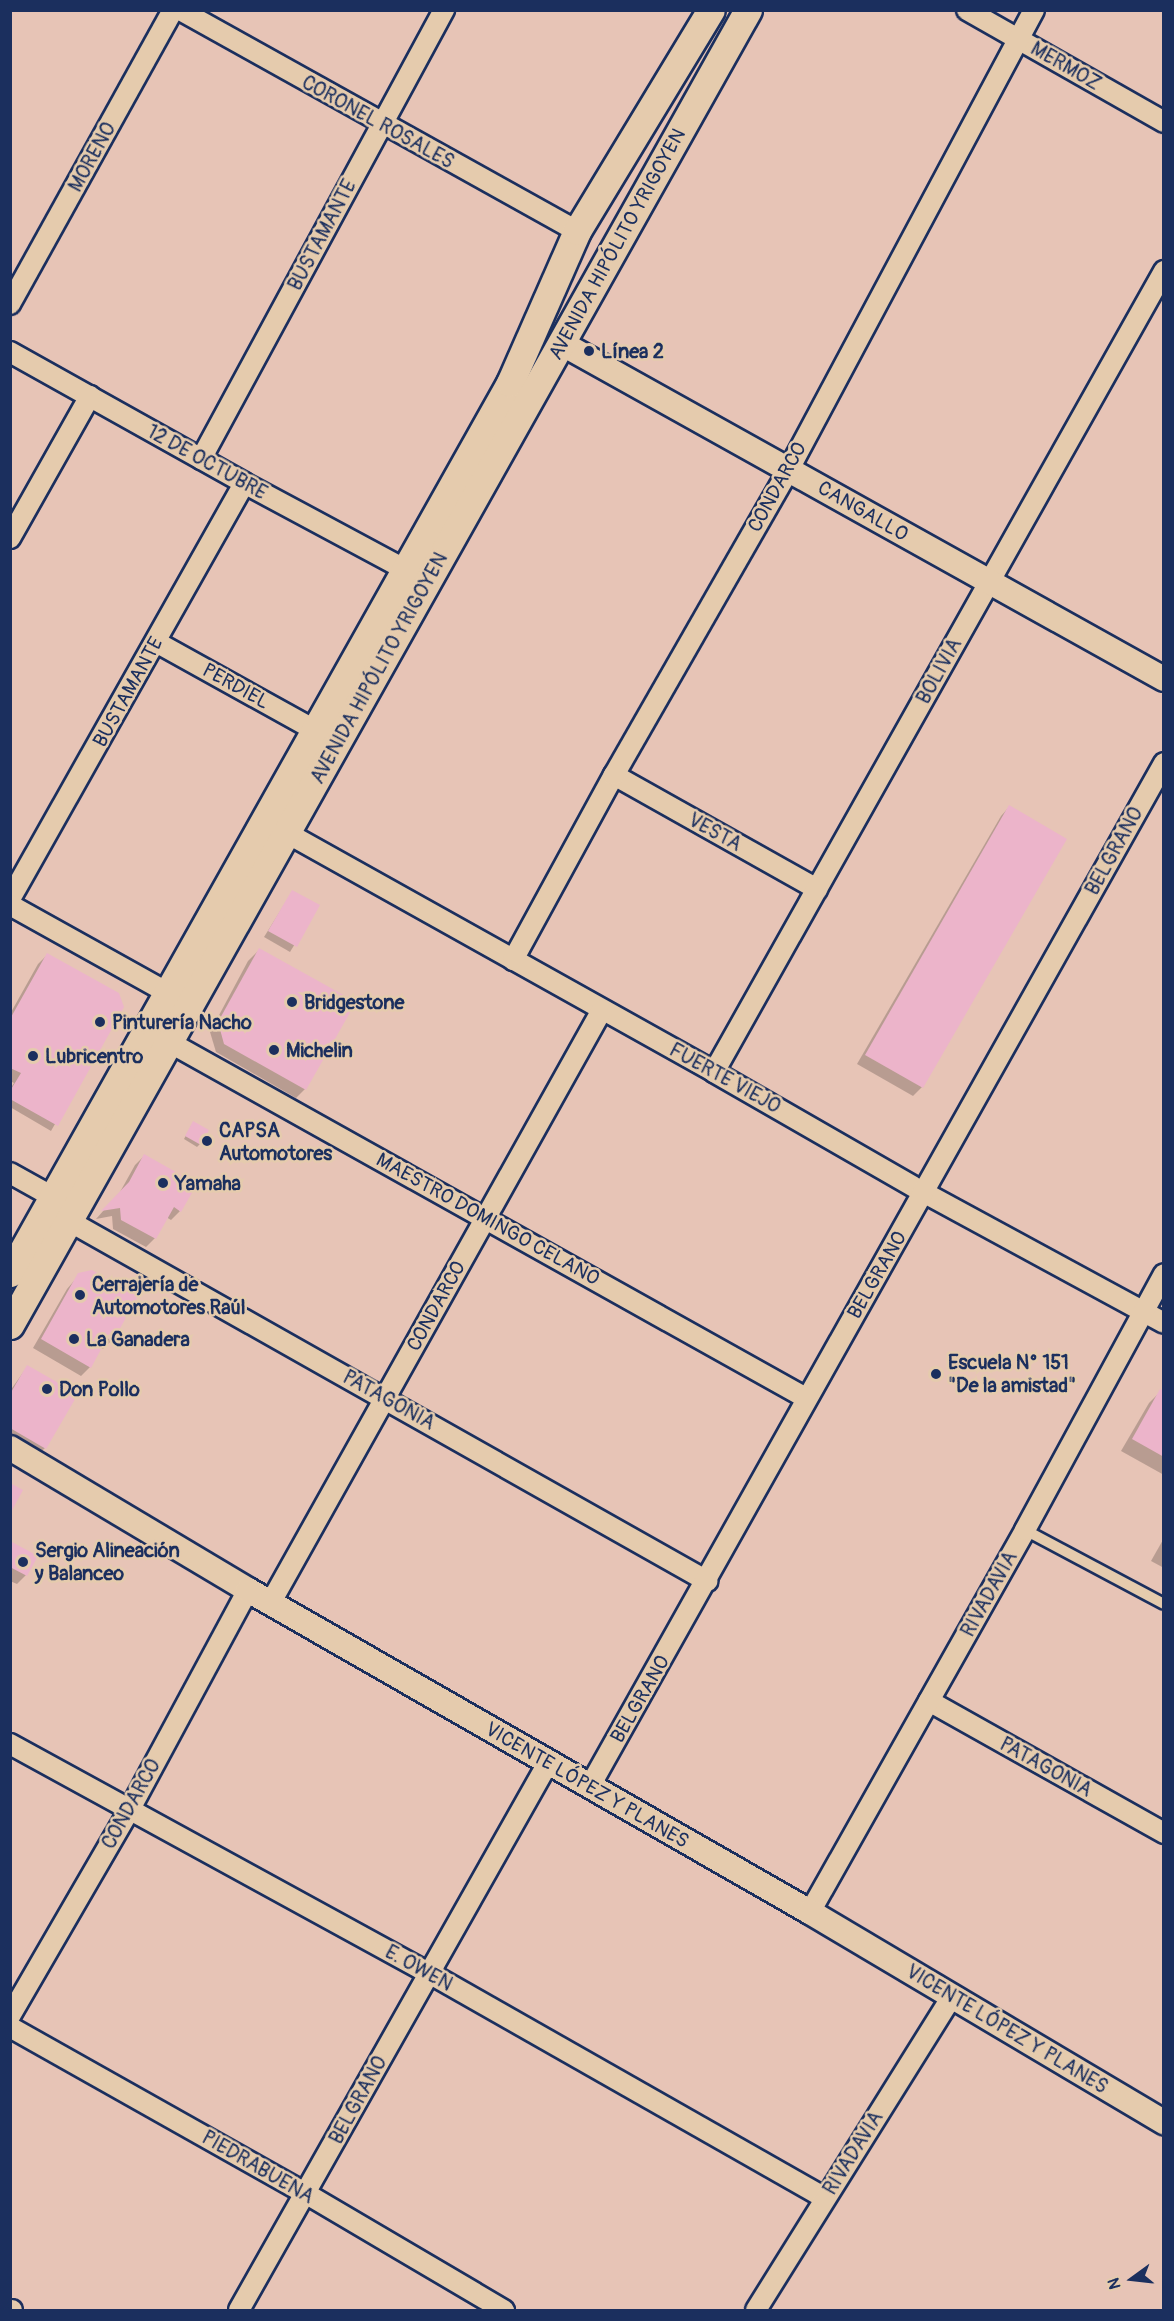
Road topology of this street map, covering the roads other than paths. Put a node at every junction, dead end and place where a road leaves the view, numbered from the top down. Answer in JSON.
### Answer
{"nodes":[{"id":1,"x":173,"y":10,"type":"edge"},
{"id":2,"x":180,"y":10,"type":"edge"},
{"id":3,"x":444,"y":10,"type":"edge"},
{"id":4,"x":711,"y":10,"type":"edge"},
{"id":5,"x":748,"y":10,"type":"edge"},
{"id":6,"x":967,"y":10,"type":"edge"},
{"id":7,"x":1034,"y":10,"type":"edge"},
{"id":8,"x":1019,"y":38,"type":"junction"},
{"id":9,"x":1164,"y":122,"type":"edge"},
{"id":10,"x":382,"y":125,"type":"junction"},
{"id":11,"x":631,"y":219,"type":"junction"},
{"id":12,"x":577,"y":231,"type":"junction"},
{"id":13,"x":1164,"y":271,"type":"edge"},
{"id":14,"x":592,"y":288,"type":"junction"},
{"id":15,"x":550,"y":291,"type":"junction"},
{"id":16,"x":10,"y":304,"type":"edge"},
{"id":17,"x":561,"y":344,"type":"junction"},
{"id":18,"x":10,"y":352,"type":"edge"},
{"id":19,"x":510,"y":383,"type":"junction"},
{"id":20,"x":90,"y":396,"type":"junction"},
{"id":21,"x":201,"y":459,"type":"junction"},
{"id":22,"x":789,"y":468,"type":"junction"},
{"id":23,"x":244,"y":483,"type":"junction"},
{"id":24,"x":10,"y":538,"type":"edge"},
{"id":25,"x":406,"y":570,"type":"junction"},
{"id":26,"x":990,"y":582,"type":"junction"},
{"id":27,"x":156,"y":642,"type":"junction"},
{"id":28,"x":1164,"y":679,"type":"edge"},
{"id":29,"x":315,"y":730,"type":"junction"},
{"id":30,"x":1164,"y":763,"type":"edge"},
{"id":31,"x":614,"y":775,"type":"junction"},
{"id":32,"x":287,"y":833,"type":"junction"},
{"id":33,"x":817,"y":889,"type":"junction"},
{"id":34,"x":10,"y":899,"type":"edge"},
{"id":35,"x":10,"y":905,"type":"edge"},
{"id":36,"x":513,"y":960,"type":"junction"},
{"id":37,"x":168,"y":993,"type":"junction"},
{"id":38,"x":602,"y":1010,"type":"junction"},
{"id":39,"x":169,"y":1042,"type":"junction"},
{"id":40,"x":714,"y":1072,"type":"junction"},
{"id":41,"x":10,"y":1173,"type":"edge"},
{"id":42,"x":923,"y":1192,"type":"junction"},
{"id":43,"x":53,"y":1197,"type":"junction"},
{"id":44,"x":486,"y":1217,"type":"junction"},
{"id":45,"x":69,"y":1221,"type":"junction"},
{"id":46,"x":10,"y":1273,"type":"edge"},
{"id":47,"x":1164,"y":1274,"type":"edge"},
{"id":48,"x":1143,"y":1312,"type":"junction"},
{"id":49,"x":1164,"y":1323,"type":"edge"},
{"id":50,"x":10,"y":1325,"type":"edge"},
{"id":51,"x":384,"y":1397,"type":"junction"},
{"id":52,"x":806,"y":1398,"type":"junction"},
{"id":53,"x":10,"y":1448,"type":"edge"},
{"id":54,"x":1025,"y":1530,"type":"junction"},
{"id":55,"x":707,"y":1581,"type":"junction"},
{"id":56,"x":249,"y":1590,"type":"junction"},
{"id":57,"x":271,"y":1602,"type":"junction"},
{"id":58,"x":1164,"y":1604,"type":"edge"},
{"id":59,"x":929,"y":1701,"type":"junction"},
{"id":60,"x":10,"y":1744,"type":"edge"},
{"id":61,"x":548,"y":1763,"type":"junction"},
{"id":62,"x":590,"y":1786,"type":"junction"},
{"id":63,"x":130,"y":1809,"type":"junction"},
{"id":64,"x":1164,"y":1833,"type":"edge"},
{"id":65,"x":810,"y":1912,"type":"junction"},
{"id":66,"x":429,"y":1973,"type":"junction"},
{"id":67,"x":952,"y":1996,"type":"junction"},
{"id":68,"x":10,"y":2016,"type":"edge"},
{"id":69,"x":10,"y":2027,"type":"edge"},
{"id":70,"x":1164,"y":2122,"type":"edge"},
{"id":71,"x":305,"y":2193,"type":"junction"},
{"id":72,"x":825,"y":2198,"type":"junction"},
{"id":73,"x":239,"y":2310,"type":"edge"},
{"id":74,"x":504,"y":2310,"type":"edge"},
{"id":75,"x":756,"y":2310,"type":"edge"}],
"edges":[{"from":1,"to":16,"type":"street","name":"MORENO"},
{"from":2,"to":10,"type":"street","name":"CORONEL ROSALES"},
{"from":3,"to":10,"type":"street","name":"BUSTAMANTE"},
{"from":4,"to":12,"type":"main road","name":"AVENIDA HIPÓLITO YRIGOYEN"},
{"from":5,"to":11,"type":"main road","name":"AVENIDA HIPÓLITO YRIGOYEN"},
{"from":6,"to":8,"type":"street","name":"MERMOZ"},
{"from":7,"to":8,"type":"street","name":"CONDARCO"},
{"from":8,"to":9,"type":"street","name":"MERMOZ"},
{"from":8,"to":22,"type":"street","name":"CONDARCO"},
{"from":10,"to":12,"type":"street","name":"CORONEL ROSALES"},
{"from":10,"to":21,"type":"street","name":"BUSTAMANTE"},
{"from":11,"to":12,"type":"main road"},
{"from":11,"to":14,"type":"main road","name":"AVENIDA HIPÓLITO YRIGOYEN"},
{"from":12,"to":14,"type":"main road"},
{"from":12,"to":15,"type":"main road","name":"AVENIDA HIPÓLITO YRIGOYEN"},
{"from":13,"to":26,"type":"street","name":"BOLIVIA"},
{"from":14,"to":17,"type":"main road","name":"AVENIDA HIPÓLITO YRIGOYEN"},
{"from":15,"to":17,"type":"main road"},
{"from":15,"to":19,"type":"main road","name":"AVENIDA HIPÓLITO YRIGOYEN"},
{"from":17,"to":19,"type":"main road"},
{"from":17,"to":22,"type":"street","name":"CANGALLO"},
{"from":17,"to":32,"type":"main road","name":"AVENIDA HIPÓLITO YRIGOYEN"},
{"from":18,"to":20,"type":"street","name":"12 DE OCTUBRE"},
{"from":19,"to":25,"type":"main road","name":"AVENIDA HIPÓLITO YRIGOYEN"},
{"from":20,"to":21,"type":"street","name":"12 DE OCTUBRE"},
{"from":20,"to":24,"type":"street"},
{"from":21,"to":23,"type":"street","name":"12 DE OCTUBRE"},
{"from":22,"to":26,"type":"street","name":"CANGALLO"},
{"from":22,"to":31,"type":"street","name":"CONDARCO"},
{"from":23,"to":25,"type":"street","name":"12 DE OCTUBRE"},
{"from":23,"to":27,"type":"street","name":"BUSTAMANTE"},
{"from":25,"to":29,"type":"main road","name":"AVENIDA HIPÓLITO YRIGOYEN"},
{"from":26,"to":28,"type":"street","name":"CANGALLO"},
{"from":26,"to":33,"type":"street","name":"BOLIVIA"},
{"from":27,"to":29,"type":"street","name":"PERDIEL"},
{"from":27,"to":34,"type":"street","name":"BUSTAMANTE"},
{"from":29,"to":37,"type":"main road","name":"AVENIDA HIPÓLITO YRIGOYEN"},
{"from":30,"to":42,"type":"street","name":"BELGRANO"},
{"from":31,"to":33,"type":"street","name":"VESTA"},
{"from":31,"to":36,"type":"street","name":"CONDARCO"},
{"from":32,"to":36,"type":"street","name":"FUERTE VIEJO"},
{"from":32,"to":39,"type":"main road","name":"AVENIDA HIPÓLITO YRIGOYEN"},
{"from":33,"to":40,"type":"street","name":"BOLIVIA"},
{"from":35,"to":37,"type":"street"},
{"from":36,"to":38,"type":"street","name":"FUERTE VIEJO"},
{"from":37,"to":43,"type":"main road","name":"AVENIDA HIPÓLITO YRIGOYEN"},
{"from":38,"to":40,"type":"street","name":"FUERTE VIEJO"},
{"from":38,"to":44,"type":"street","name":"CONDARCO"},
{"from":39,"to":44,"type":"street","name":"MAESTRO DOMINGO CELANO"},
{"from":39,"to":45,"type":"main road","name":"AVENIDA HIPÓLITO YRIGOYEN"},
{"from":40,"to":42,"type":"street","name":"FUERTE VIEJO"},
{"from":41,"to":43,"type":"street"},
{"from":42,"to":48,"type":"street","name":"FUERTE VIEJO"},
{"from":42,"to":52,"type":"street","name":"BELGRANO"},
{"from":43,"to":46,"type":"main road","name":"AVENIDA HIPÓLITO YRIGOYEN"},
{"from":44,"to":51,"type":"street","name":"CONDARCO"},
{"from":44,"to":52,"type":"street","name":"MAESTRO DOMINGO CELANO"},
{"from":45,"to":50,"type":"main road","name":"AVENIDA HIPÓLITO YRIGOYEN"},
{"from":45,"to":51,"type":"street","name":"PATAGONIA"},
{"from":47,"to":48,"type":"street","name":"RIVADAVIA"},
{"from":48,"to":49,"type":"street","name":"FUERTE VIEJO"},
{"from":48,"to":54,"type":"street","name":"RIVADAVIA"},
{"from":51,"to":55,"type":"street","name":"PATAGONIA"},
{"from":51,"to":57,"type":"street","name":"CONDARCO"},
{"from":52,"to":55,"type":"street","name":"BELGRANO"},
{"from":53,"to":56,"type":"street","name":"VICENTE LÓPEZ Y PLANES"},
{"from":54,"to":58,"type":"lane"},
{"from":54,"to":59,"type":"street","name":"RIVADAVIA"},
{"from":55,"to":62,"type":"street","name":"BELGRANO"},
{"from":56,"to":57,"type":"street","name":"VICENTE LÓPEZ Y PLANES"},
{"from":56,"to":63,"type":"street","name":"CONDARCO"},
{"from":57,"to":61,"type":"street","name":"VICENTE LÓPEZ Y PLANES"},
{"from":59,"to":64,"type":"street","name":"PATAGONIA"},
{"from":59,"to":65,"type":"street","name":"RIVADAVIA"},
{"from":60,"to":63,"type":"street","name":"E. OWEN"},
{"from":61,"to":62,"type":"street","name":"VICENTE LÓPEZ Y PLANES"},
{"from":61,"to":66,"type":"street","name":"BELGRANO"},
{"from":62,"to":65,"type":"street","name":"VICENTE LÓPEZ Y PLANES"},
{"from":63,"to":66,"type":"street","name":"E. OWEN"},
{"from":63,"to":68,"type":"street","name":"CONDARCO"},
{"from":65,"to":67,"type":"street","name":"VICENTE LÓPEZ Y PLANES"},
{"from":66,"to":71,"type":"street","name":"BELGRANO"},
{"from":66,"to":72,"type":"street","name":"E. OWEN"},
{"from":67,"to":70,"type":"street","name":"VICENTE LÓPEZ Y PLANES"},
{"from":67,"to":72,"type":"street","name":"RIVADAVIA"},
{"from":69,"to":71,"type":"street","name":"PIEDRABUENA"},
{"from":71,"to":73,"type":"street","name":"BELGRANO"},
{"from":71,"to":74,"type":"street","name":"PIEDRABUENA"},
{"from":72,"to":75,"type":"street","name":"RIVADAVIA"}]}
